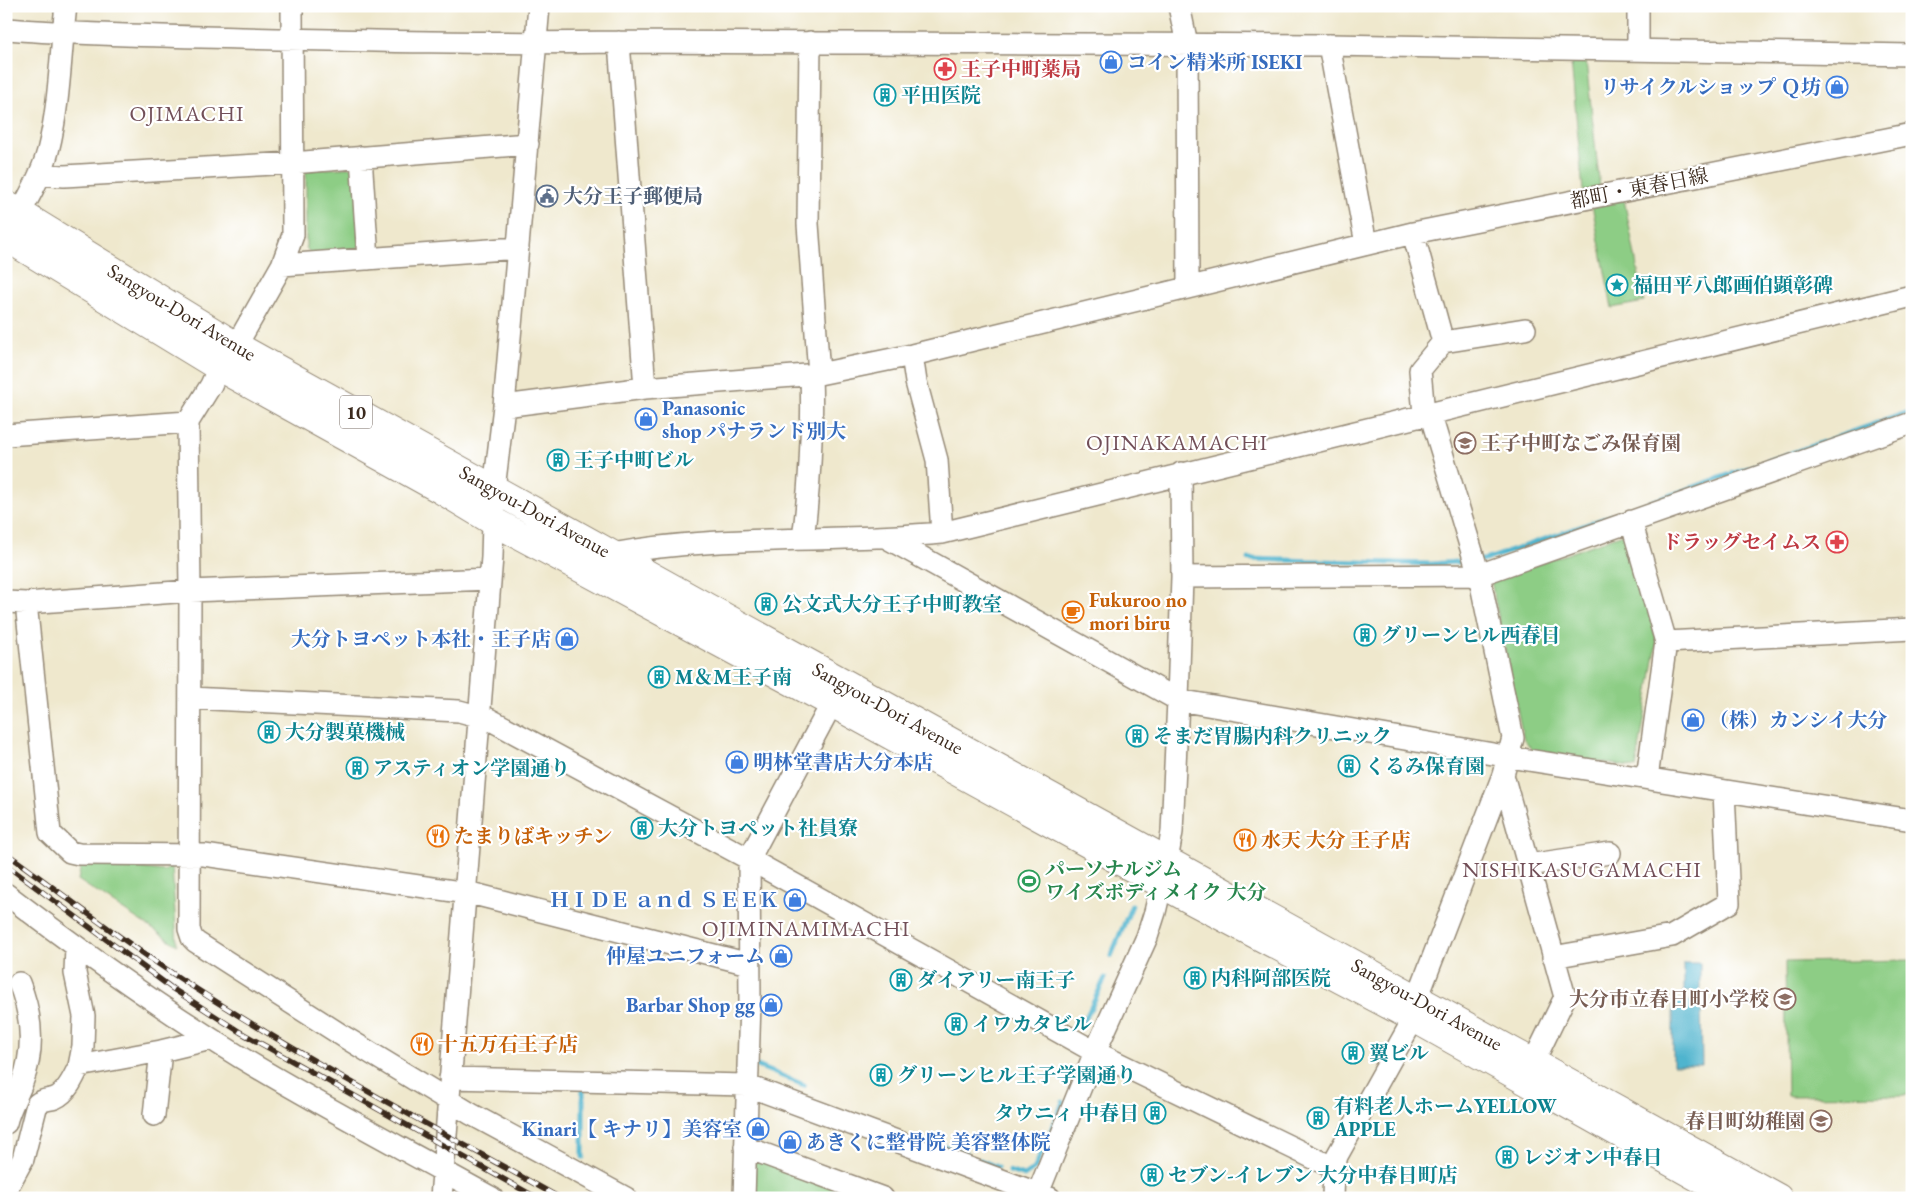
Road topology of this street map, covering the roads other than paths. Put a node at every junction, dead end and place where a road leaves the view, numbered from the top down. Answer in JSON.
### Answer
{"nodes":[{"id":1,"x":66,"y":6,"type":"edge"},
{"id":2,"x":292,"y":6,"type":"edge"},
{"id":3,"x":539,"y":6,"type":"edge"},
{"id":4,"x":1179,"y":6,"type":"edge"},
{"id":5,"x":1638,"y":6,"type":"edge"},
{"id":6,"x":6,"y":29,"type":"edge"},
{"id":7,"x":62,"y":33,"type":"junction"},
{"id":8,"x":292,"y":39,"type":"junction"},
{"id":9,"x":619,"y":42,"type":"junction"},
{"id":10,"x":810,"y":42,"type":"junction"},
{"id":11,"x":537,"y":43,"type":"junction"},
{"id":12,"x":1188,"y":44,"type":"junction"},
{"id":13,"x":1330,"y":45,"type":"junction"},
{"id":14,"x":1638,"y":49,"type":"junction"},
{"id":15,"x":1912,"y":55,"type":"edge"},
{"id":16,"x":1912,"y":134,"type":"edge"},
{"id":17,"x":528,"y":144,"type":"junction"},
{"id":18,"x":361,"y":157,"type":"junction"},
{"id":19,"x":292,"y":162,"type":"junction"},
{"id":20,"x":40,"y":174,"type":"junction"},
{"id":21,"x":10,"y":223,"type":"edge"},
{"id":22,"x":1413,"y":233,"type":"junction"},
{"id":23,"x":1366,"y":244,"type":"junction"},
{"id":24,"x":518,"y":248,"type":"junction"},
{"id":25,"x":368,"y":259,"type":"junction"},
{"id":26,"x":282,"y":265,"type":"junction"},
{"id":27,"x":1188,"y":287,"type":"junction"},
{"id":28,"x":1912,"y":296,"type":"edge"},
{"id":29,"x":1525,"y":329,"type":"dead end"},
{"id":30,"x":1442,"y":342,"type":"junction"},
{"id":31,"x":236,"y":346,"type":"junction"},
{"id":32,"x":912,"y":354,"type":"junction"},
{"id":33,"x":219,"y":367,"type":"junction"},
{"id":34,"x":815,"y":374,"type":"junction"},
{"id":35,"x":645,"y":388,"type":"junction"},
{"id":36,"x":504,"y":406,"type":"junction"},
{"id":37,"x":1427,"y":414,"type":"junction"},
{"id":38,"x":188,"y":422,"type":"junction"},
{"id":39,"x":1912,"y":423,"type":"edge"},
{"id":40,"x":6,"y":435,"type":"edge"},
{"id":41,"x":1181,"y":474,"type":"junction"},
{"id":42,"x":494,"y":489,"type":"junction"},
{"id":43,"x":493,"y":521,"type":"junction"},
{"id":44,"x":1631,"y":521,"type":"junction"},
{"id":45,"x":942,"y":533,"type":"junction"},
{"id":46,"x":886,"y":538,"type":"junction"},
{"id":47,"x":803,"y":539,"type":"junction"},
{"id":48,"x":612,"y":554,"type":"junction"},
{"id":49,"x":1479,"y":575,"type":"junction"},
{"id":50,"x":1182,"y":577,"type":"junction"},
{"id":51,"x":490,"y":579,"type":"junction"},
{"id":52,"x":190,"y":591,"type":"junction"},
{"id":53,"x":16,"y":602,"type":"edge"},
{"id":54,"x":1912,"y":630,"type":"edge"},
{"id":55,"x":1666,"y":642,"type":"junction"},
{"id":56,"x":190,"y":698,"type":"junction"},
{"id":57,"x":1178,"y":700,"type":"junction"},
{"id":58,"x":832,"y":703,"type":"junction"},
{"id":59,"x":478,"y":715,"type":"junction"},
{"id":60,"x":1506,"y":766,"type":"junction"},
{"id":61,"x":1647,"y":778,"type":"junction"},
{"id":62,"x":1724,"y":791,"type":"junction"},
{"id":63,"x":1912,"y":820,"type":"edge"},
{"id":64,"x":1610,"y":853,"type":"dead end"},
{"id":65,"x":190,"y":854,"type":"junction"},
{"id":66,"x":749,"y":859,"type":"junction"},
{"id":67,"x":1528,"y":865,"type":"junction"},
{"id":68,"x":1165,"y":873,"type":"junction"},
{"id":69,"x":464,"y":893,"type":"junction"},
{"id":70,"x":6,"y":894,"type":"edge"},
{"id":71,"x":76,"y":947,"type":"junction"},
{"id":72,"x":1553,"y":957,"type":"junction"},
{"id":73,"x":749,"y":964,"type":"junction"},
{"id":74,"x":19,"y":983,"type":"dead end"},
{"id":75,"x":1416,"y":1009,"type":"junction"},
{"id":76,"x":212,"y":1039,"type":"junction"},
{"id":77,"x":161,"y":1052,"type":"junction"},
{"id":78,"x":1095,"y":1052,"type":"junction"},
{"id":79,"x":1533,"y":1063,"type":"junction"},
{"id":80,"x":79,"y":1066,"type":"junction"},
{"id":81,"x":450,"y":1078,"type":"junction"},
{"id":82,"x":746,"y":1085,"type":"junction"},
{"id":83,"x":448,"y":1100,"type":"junction"},
{"id":84,"x":154,"y":1115,"type":"dead end"},
{"id":85,"x":6,"y":1123,"type":"edge"},
{"id":86,"x":745,"y":1147,"type":"junction"},
{"id":87,"x":1334,"y":1168,"type":"junction"},
{"id":88,"x":443,"y":1170,"type":"junction"},
{"id":89,"x":6,"y":1190,"type":"edge"},
{"id":90,"x":1041,"y":1196,"type":"edge"},
{"id":91,"x":1731,"y":1197,"type":"edge"},
{"id":92,"x":441,"y":1198,"type":"edge"},
{"id":93,"x":492,"y":1198,"type":"edge"},
{"id":94,"x":626,"y":1198,"type":"edge"},
{"id":95,"x":744,"y":1198,"type":"edge"},
{"id":96,"x":883,"y":1198,"type":"edge"},
{"id":97,"x":1333,"y":1198,"type":"edge"},
{"id":98,"x":1778,"y":1198,"type":"edge"}],
"edges":[{"from":1,"to":7,"type":"street"},
{"from":2,"to":8,"type":"street"},
{"from":3,"to":11,"type":"street"},
{"from":4,"to":12,"type":"street"},
{"from":5,"to":14,"type":"street"},
{"from":6,"to":7,"type":"street"},
{"from":7,"to":8,"type":"street"},
{"from":7,"to":20,"type":"street"},
{"from":8,"to":11,"type":"street"},
{"from":8,"to":19,"type":"street"},
{"from":9,"to":10,"type":"street"},
{"from":9,"to":11,"type":"street"},
{"from":9,"to":35,"type":"street"},
{"from":10,"to":12,"type":"street"},
{"from":10,"to":34,"type":"street"},
{"from":11,"to":17,"type":"street"},
{"from":12,"to":13,"type":"street"},
{"from":12,"to":27,"type":"street"},
{"from":13,"to":14,"type":"street"},
{"from":13,"to":23,"type":"street"},
{"from":14,"to":15,"type":"street"},
{"from":16,"to":22,"type":"street","name":"都町・東春日線"},
{"from":17,"to":18,"type":"street"},
{"from":17,"to":24,"type":"street"},
{"from":18,"to":19,"type":"street"},
{"from":18,"to":25,"type":"street"},
{"from":19,"to":20,"type":"street"},
{"from":19,"to":26,"type":"street"},
{"from":20,"to":21,"type":"street"},
{"from":21,"to":31,"type":"highway","name":"Sangyou-Dori Avenue","number":"10"},
{"from":21,"to":33,"type":"highway","name":"Sangyou-Dori Avenue","number":"10"},
{"from":22,"to":23,"type":"street","name":"都町・東春日線"},
{"from":22,"to":30,"type":"street"},
{"from":23,"to":27,"type":"street","name":"都町・東春日線"},
{"from":24,"to":25,"type":"street"},
{"from":24,"to":36,"type":"street"},
{"from":25,"to":26,"type":"street"},
{"from":26,"to":31,"type":"street"},
{"from":27,"to":32,"type":"street","name":"都町・東春日線"},
{"from":28,"to":37,"type":"street"},
{"from":29,"to":30,"type":"street"},
{"from":30,"to":37,"type":"street"},
{"from":31,"to":42,"type":"highway","name":"Sangyou-Dori Avenue","number":"10"},
{"from":32,"to":34,"type":"street","name":"都町・東春日線"},
{"from":32,"to":45,"type":"street"},
{"from":33,"to":38,"type":"street"},
{"from":33,"to":43,"type":"highway","name":"Sangyou-Dori Avenue","number":"10"},
{"from":34,"to":35,"type":"street","name":"都町・東春日線"},
{"from":34,"to":47,"type":"street"},
{"from":35,"to":36,"type":"street","name":"都町・東春日線"},
{"from":36,"to":42,"type":"street"},
{"from":37,"to":41,"type":"street"},
{"from":37,"to":49,"type":"street"},
{"from":38,"to":40,"type":"street"},
{"from":38,"to":52,"type":"street"},
{"from":39,"to":44,"type":"street"},
{"from":41,"to":45,"type":"street"},
{"from":41,"to":50,"type":"street"},
{"from":42,"to":43,"type":"street"},
{"from":42,"to":48,"type":"highway","name":"Sangyou-Dori Avenue","number":"10"},
{"from":43,"to":51,"type":"street"},
{"from":43,"to":58,"type":"highway","name":"Sangyou-Dori Avenue","number":"10"},
{"from":44,"to":49,"type":"street"},
{"from":44,"to":55,"type":"street"},
{"from":45,"to":46,"type":"street"},
{"from":46,"to":47,"type":"street"},
{"from":46,"to":57,"type":"street"},
{"from":47,"to":48,"type":"street"},
{"from":48,"to":68,"type":"highway","name":"Sangyou-Dori Avenue","number":"10"},
{"from":49,"to":50,"type":"street"},
{"from":49,"to":60,"type":"street"},
{"from":50,"to":57,"type":"street"},
{"from":51,"to":52,"type":"street"},
{"from":51,"to":59,"type":"street"},
{"from":52,"to":53,"type":"street"},
{"from":52,"to":56,"type":"street"},
{"from":53,"to":65,"type":"street"},
{"from":54,"to":55,"type":"street"},
{"from":55,"to":61,"type":"street"},
{"from":56,"to":59,"type":"street"},
{"from":56,"to":65,"type":"street"},
{"from":57,"to":60,"type":"street"},
{"from":57,"to":68,"type":"street"},
{"from":58,"to":66,"type":"street"},
{"from":58,"to":68,"type":"highway","name":"Sangyou-Dori Avenue","number":"10"},
{"from":59,"to":66,"type":"street"},
{"from":59,"to":69,"type":"street"},
{"from":60,"to":61,"type":"street"},
{"from":60,"to":67,"type":"street"},
{"from":60,"to":75,"type":"street"},
{"from":61,"to":62,"type":"street"},
{"from":62,"to":63,"type":"street"},
{"from":62,"to":72,"type":"street"},
{"from":64,"to":67,"type":"street"},
{"from":65,"to":69,"type":"street"},
{"from":65,"to":83,"type":"street"},
{"from":66,"to":73,"type":"street"},
{"from":66,"to":78,"type":"street"},
{"from":67,"to":72,"type":"street"},
{"from":68,"to":75,"type":"highway","name":"Sangyou-Dori Avenue","number":"10"},
{"from":68,"to":78,"type":"street"},
{"from":69,"to":73,"type":"street"},
{"from":69,"to":81,"type":"street"},
{"from":70,"to":71,"type":"street"},
{"from":71,"to":76,"type":"street"},
{"from":71,"to":80,"type":"street"},
{"from":72,"to":79,"type":"street"},
{"from":73,"to":82,"type":"street"},
{"from":74,"to":85,"type":"street"},
{"from":75,"to":79,"type":"highway","name":"Sangyou-Dori Avenue","number":"10"},
{"from":75,"to":87,"type":"street"},
{"from":75,"to":91,"type":"highway","name":"Sangyou-Dori Avenue","number":"10"},
{"from":76,"to":77,"type":"street"},
{"from":76,"to":88,"type":"street"},
{"from":77,"to":80,"type":"street"},
{"from":77,"to":84,"type":"street"},
{"from":78,"to":87,"type":"street"},
{"from":78,"to":90,"type":"street"},
{"from":79,"to":98,"type":"highway","name":"Sangyou-Dori Avenue","number":"10"},
{"from":80,"to":89,"type":"street"},
{"from":81,"to":82,"type":"street"},
{"from":81,"to":83,"type":"street"},
{"from":82,"to":86,"type":"street"},
{"from":82,"to":90,"type":"street"},
{"from":83,"to":88,"type":"street"},
{"from":83,"to":94,"type":"street"},
{"from":86,"to":95,"type":"street"},
{"from":86,"to":96,"type":"street"},
{"from":87,"to":97,"type":"street"},
{"from":88,"to":92,"type":"street"},
{"from":88,"to":93,"type":"street"}]}
